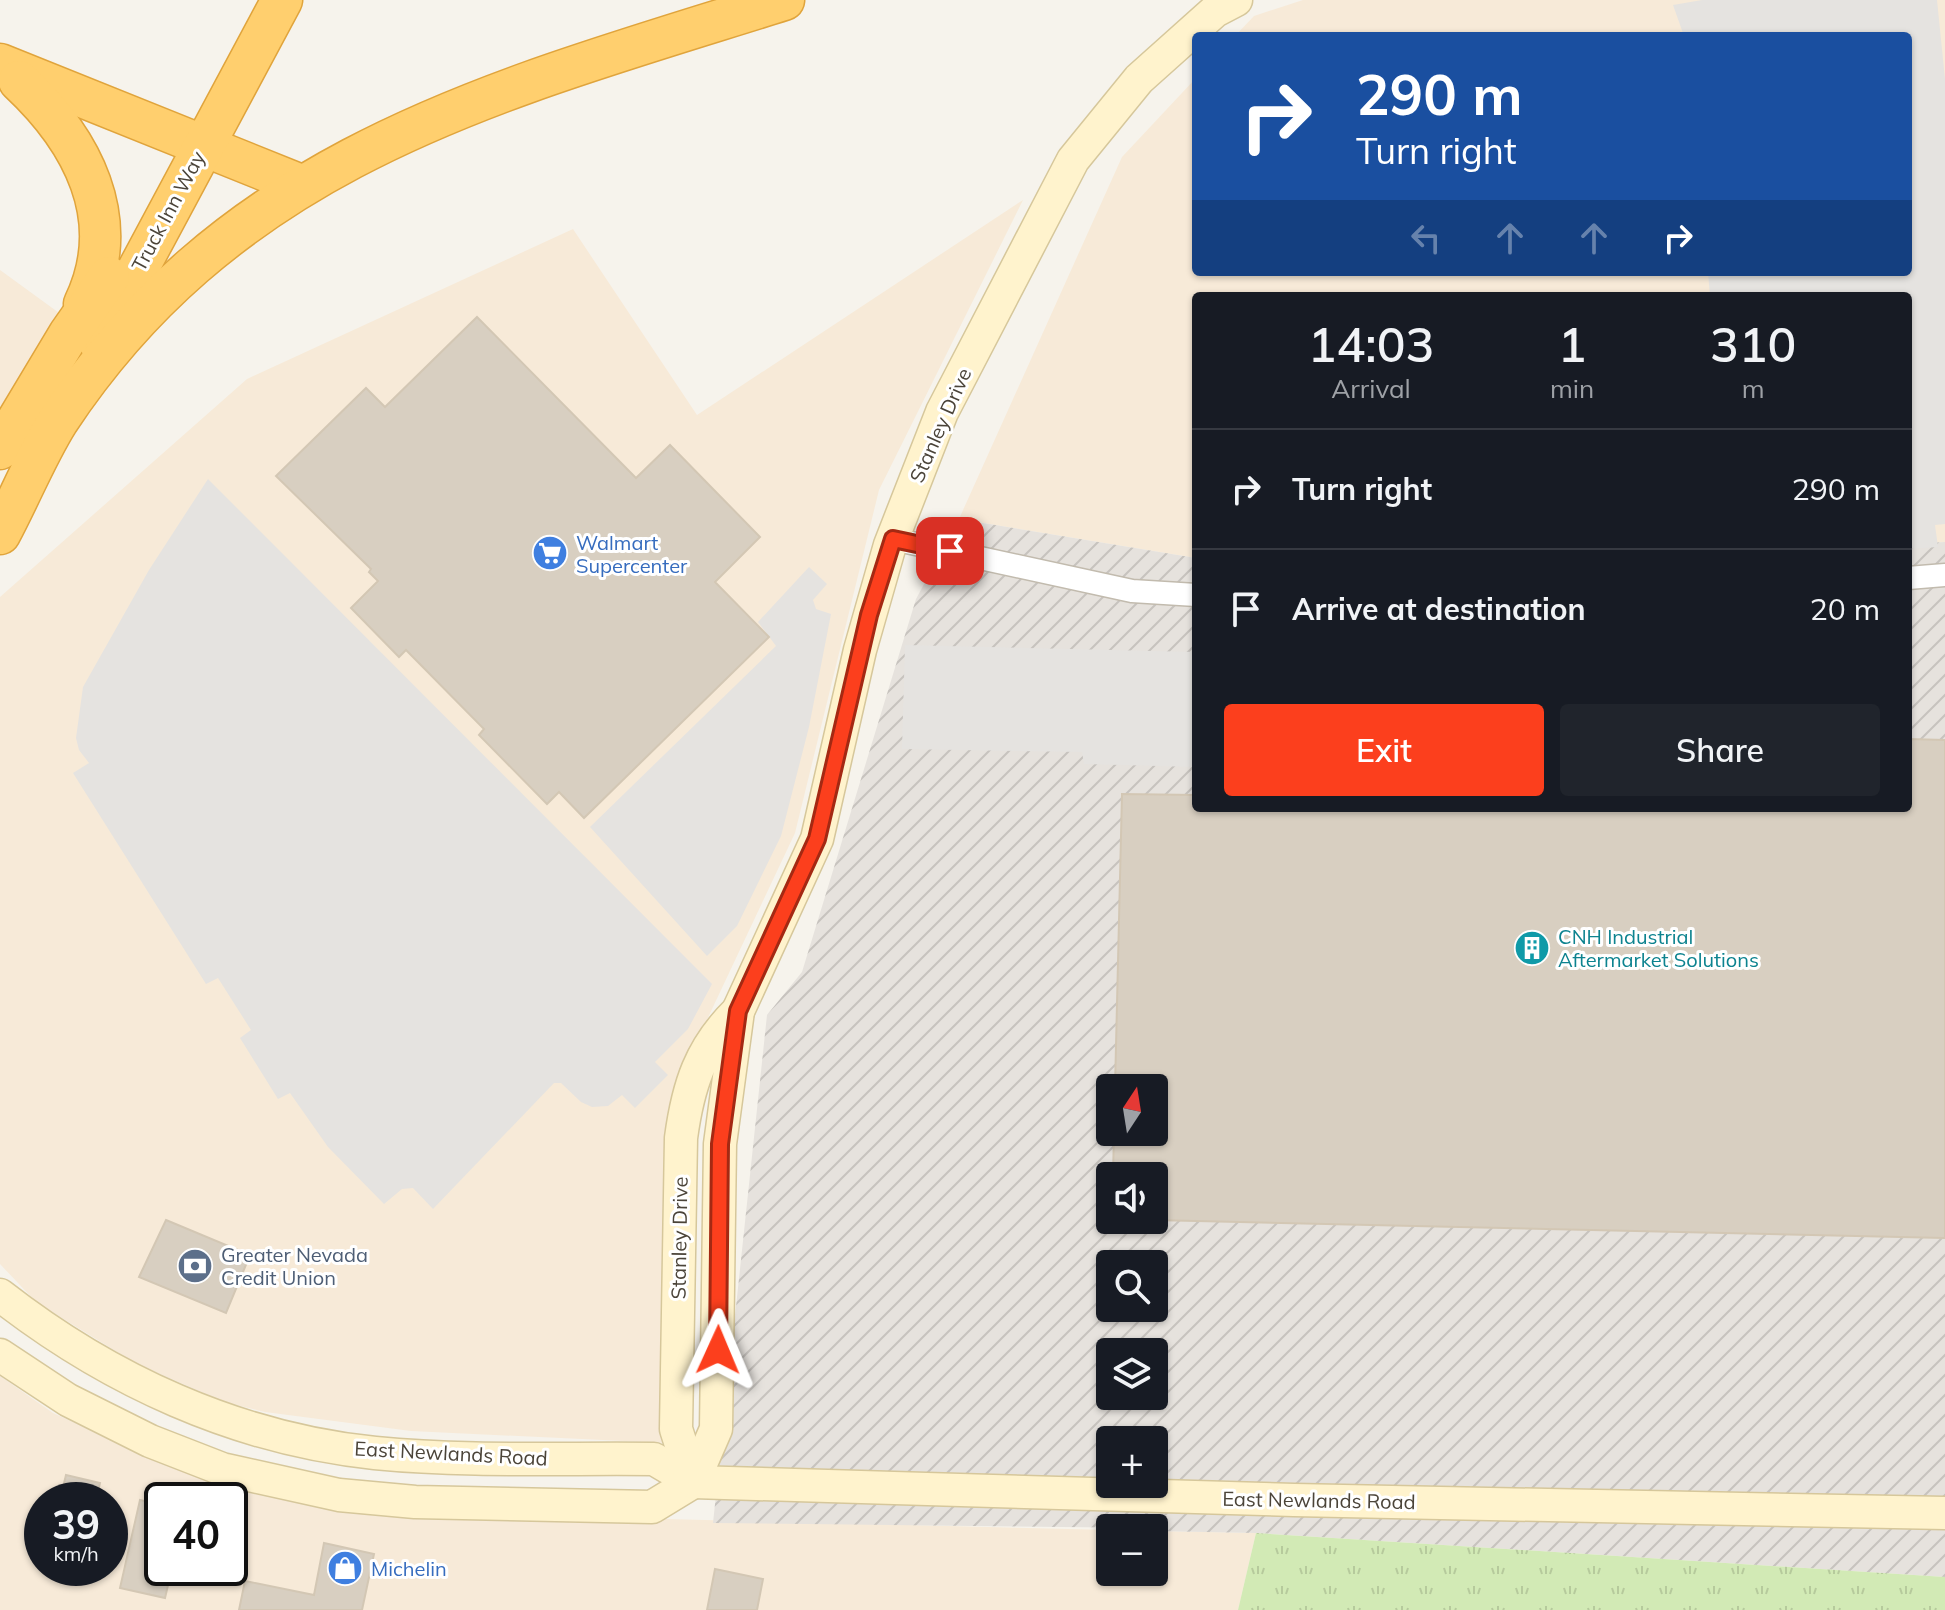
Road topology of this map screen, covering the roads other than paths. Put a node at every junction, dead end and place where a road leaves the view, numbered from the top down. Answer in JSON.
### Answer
{"nodes":[{"id":1,"x":282,"y":0,"type":"edge"},
{"id":2,"x":784,"y":0,"type":"edge"},
{"id":3,"x":1236,"y":0,"type":"edge"},
{"id":4,"x":3,"y":65,"type":"edge"},
{"id":5,"x":201,"y":147,"type":"junction"},
{"id":6,"x":301,"y":185,"type":"junction"},
{"id":7,"x":69,"y":334,"type":"junction"},
{"id":8,"x":57,"y":424,"type":"junction"},
{"id":9,"x":0,"y":449,"type":"edge"},
{"id":10,"x":0,"y":534,"type":"edge"},
{"id":11,"x":893,"y":539,"type":"junction"},
{"id":12,"x":1945,"y":575,"type":"edge"},
{"id":13,"x":1912,"y":578,"type":"edge"},
{"id":14,"x":1192,"y":595,"type":"edge"},
{"id":15,"x":0,"y":1295,"type":"edge"},
{"id":16,"x":0,"y":1355,"type":"edge"},
{"id":17,"x":298,"y":1440,"type":"junction"},
{"id":18,"x":222,"y":1469,"type":"junction"},
{"id":19,"x":693,"y":1482,"type":"junction"},
{"id":20,"x":1945,"y":1513,"type":"edge"}],
"edges":[{"from":1,"to":5,"type":"highway","name":"Truck Inn Way"},
{"from":2,"to":6,"type":"highway"},
{"from":3,"to":11,"type":"street","name":"Stanley Drive"},
{"from":4,"to":5,"type":"highway"},
{"from":4,"to":7,"type":"highway"},
{"from":5,"to":6,"type":"highway"},
{"from":5,"to":7,"type":"highway"},
{"from":5,"to":8,"type":"highway","name":"Truck Inn Way"},
{"from":6,"to":8,"type":"highway"},
{"from":7,"to":9,"type":"highway"},
{"from":8,"to":10,"type":"highway"},
{"from":11,"to":14,"type":"street"},
{"from":11,"to":19,"type":"street","name":"Stanley Drive"},
{"from":12,"to":13,"type":"street"},
{"from":15,"to":17,"type":"street","name":"East Newlands Road"},
{"from":16,"to":18,"type":"street"},
{"from":17,"to":18,"type":"street"},
{"from":17,"to":19,"type":"street","name":"East Newlands Road"},
{"from":18,"to":19,"type":"street"},
{"from":19,"to":20,"type":"street","name":"East Newlands Road"}]}
